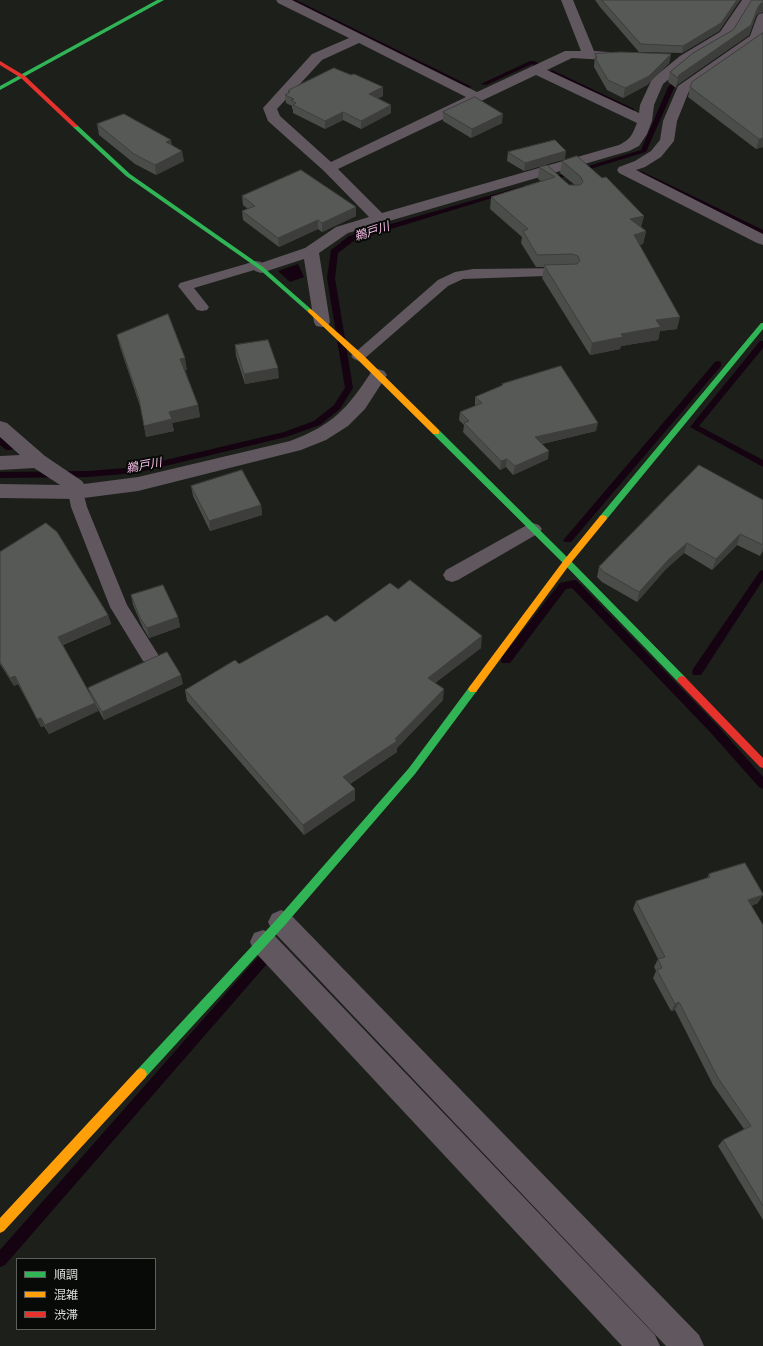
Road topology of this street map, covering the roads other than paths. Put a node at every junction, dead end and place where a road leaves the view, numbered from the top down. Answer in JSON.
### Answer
{"nodes":[{"id":1,"x":161,"y":0,"type":"edge"},
{"id":2,"x":282,"y":0,"type":"edge"},
{"id":3,"x":301,"y":0,"type":"edge"},
{"id":4,"x":567,"y":0,"type":"edge"},
{"id":5,"x":748,"y":0,"type":"edge"},
{"id":6,"x":763,"y":16,"type":"edge"},
{"id":7,"x":729,"y":35,"type":"junction"},
{"id":8,"x":360,"y":38,"type":"junction"},
{"id":9,"x":756,"y":38,"type":"edge"},
{"id":10,"x":589,"y":55,"type":"junction"},
{"id":11,"x":641,"y":57,"type":"edge"},
{"id":12,"x":663,"y":58,"type":"edge"},
{"id":13,"x":685,"y":59,"type":"junction"},
{"id":14,"x":0,"y":63,"type":"edge"},
{"id":15,"x":537,"y":70,"type":"junction"},
{"id":16,"x":23,"y":77,"type":"junction"},
{"id":17,"x":0,"y":88,"type":"edge"},
{"id":18,"x":481,"y":94,"type":"junction"},
{"id":19,"x":645,"y":121,"type":"junction"},
{"id":20,"x":640,"y":164,"type":"junction"},
{"id":21,"x":329,"y":168,"type":"junction"},
{"id":22,"x":379,"y":219,"type":"junction"},
{"id":23,"x":763,"y":227,"type":"edge"},
{"id":24,"x":763,"y":240,"type":"edge"},
{"id":25,"x":311,"y":251,"type":"junction"},
{"id":26,"x":258,"y":266,"type":"junction"},
{"id":27,"x":570,"y":272,"type":"edge"},
{"id":28,"x":202,"y":307,"type":"dead end"},
{"id":29,"x":763,"y":325,"type":"edge"},
{"id":30,"x":327,"y":326,"type":"junction"},
{"id":31,"x":358,"y":355,"type":"junction"},
{"id":32,"x":378,"y":375,"type":"junction"},
{"id":33,"x":0,"y":427,"type":"edge"},
{"id":34,"x":3,"y":459,"type":"edge"},
{"id":35,"x":42,"y":463,"type":"junction"},
{"id":36,"x":75,"y":489,"type":"junction"},
{"id":37,"x":0,"y":491,"type":"edge"},
{"id":38,"x":533,"y":529,"type":"junction"},
{"id":39,"x":567,"y":562,"type":"junction"},
{"id":40,"x":452,"y":575,"type":"dead end"},
{"id":41,"x":150,"y":656,"type":"dead end"},
{"id":42,"x":761,"y":758,"type":"edge"},
{"id":43,"x":272,"y":932,"type":"junction"},
{"id":44,"x":0,"y":1227,"type":"edge"},
{"id":45,"x":644,"y":1346,"type":"edge"},
{"id":46,"x":688,"y":1346,"type":"edge"}],
"edges":[{"from":1,"to":16,"type":"street"},
{"from":2,"to":8,"type":"street"},
{"from":3,"to":18,"type":"street"},
{"from":4,"to":10,"type":"street"},
{"from":5,"to":7,"type":"street"},
{"from":6,"to":9,"type":"street"},
{"from":7,"to":9,"type":"street"},
{"from":7,"to":13,"type":"street"},
{"from":8,"to":18,"type":"street"},
{"from":8,"to":21,"type":"street"},
{"from":9,"to":20,"type":"street"},
{"from":10,"to":11,"type":"street"},
{"from":10,"to":15,"type":"street"},
{"from":12,"to":13,"type":"street"},
{"from":13,"to":19,"type":"street"},
{"from":14,"to":16,"type":"street"},
{"from":15,"to":18,"type":"street"},
{"from":15,"to":19,"type":"street"},
{"from":16,"to":17,"type":"street"},
{"from":16,"to":26,"type":"street"},
{"from":18,"to":21,"type":"street"},
{"from":19,"to":22,"type":"street"},
{"from":20,"to":23,"type":"street"},
{"from":20,"to":24,"type":"street"},
{"from":21,"to":22,"type":"street"},
{"from":22,"to":25,"type":"street"},
{"from":25,"to":26,"type":"street"},
{"from":25,"to":30,"type":"street"},
{"from":26,"to":28,"type":"lane"},
{"from":26,"to":30,"type":"street"},
{"from":27,"to":31,"type":"lane"},
{"from":29,"to":39,"type":"street"},
{"from":30,"to":31,"type":"street"},
{"from":31,"to":32,"type":"street"},
{"from":32,"to":36,"type":"street"},
{"from":32,"to":38,"type":"street"},
{"from":33,"to":35,"type":"street"},
{"from":34,"to":35,"type":"street"},
{"from":35,"to":36,"type":"street"},
{"from":36,"to":37,"type":"street"},
{"from":36,"to":41,"type":"lane"},
{"from":38,"to":39,"type":"street"},
{"from":38,"to":40,"type":"lane"},
{"from":39,"to":42,"type":"street"},
{"from":39,"to":43,"type":"street"},
{"from":43,"to":44,"type":"street"},
{"from":43,"to":45,"type":"street"},
{"from":43,"to":46,"type":"street"}]}
